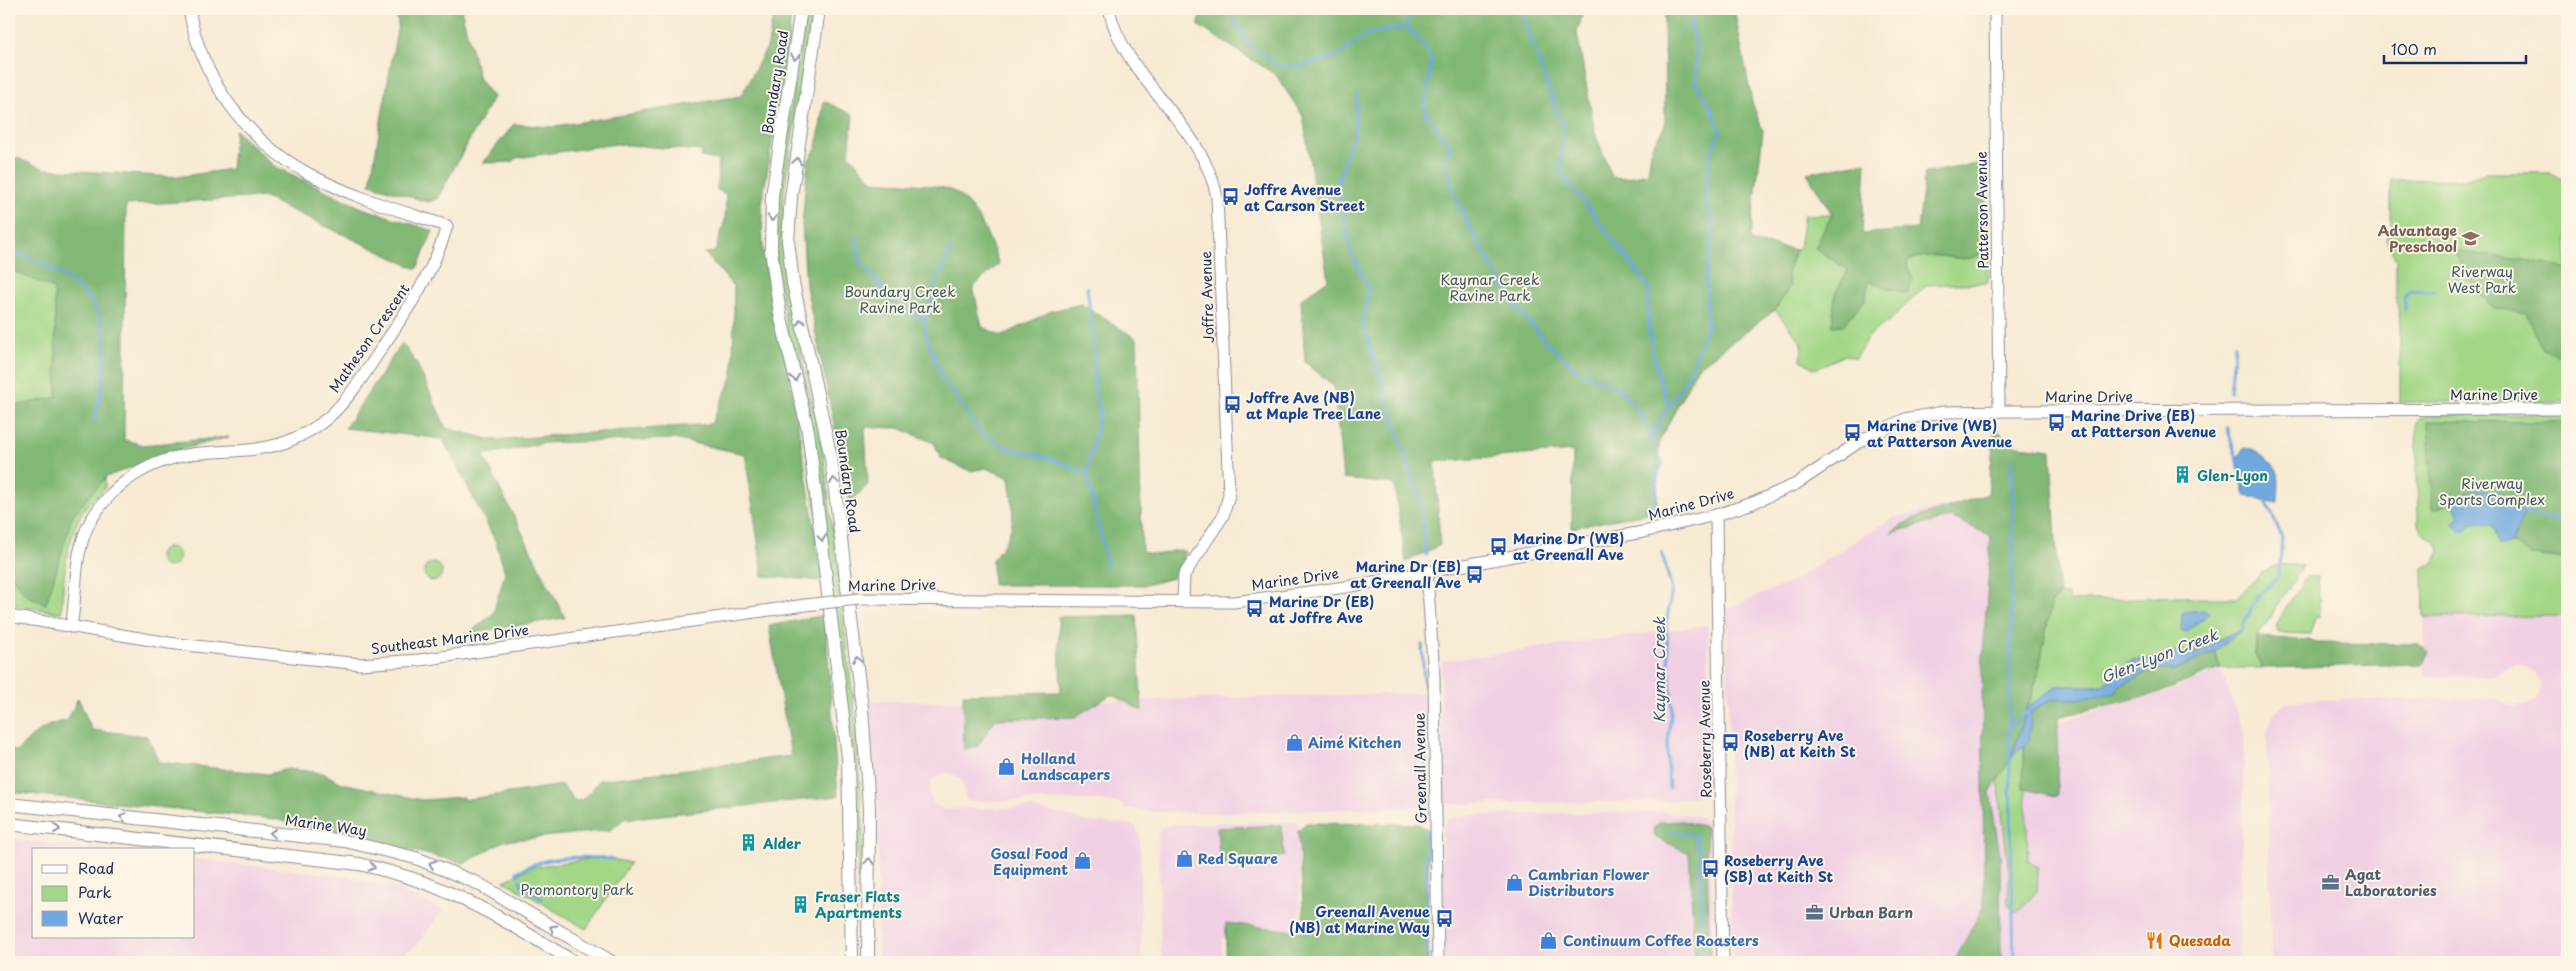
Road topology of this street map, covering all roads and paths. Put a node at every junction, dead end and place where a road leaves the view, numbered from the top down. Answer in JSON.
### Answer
{"nodes":[{"id":1,"x":189,"y":9,"type":"edge"},
{"id":2,"x":801,"y":9,"type":"edge"},
{"id":3,"x":819,"y":9,"type":"edge"},
{"id":4,"x":1109,"y":9,"type":"edge"},
{"id":5,"x":1995,"y":9,"type":"edge"},
{"id":6,"x":2567,"y":408,"type":"edge"},
{"id":7,"x":1999,"y":411,"type":"junction"},
{"id":8,"x":1716,"y":515,"type":"junction"},
{"id":9,"x":1427,"y":573,"type":"junction"},
{"id":10,"x":1183,"y":602,"type":"junction"},
{"id":11,"x":805,"y":605,"type":"joint"},
{"id":12,"x":9,"y":616,"type":"edge"},
{"id":13,"x":71,"y":627,"type":"junction"},
{"id":14,"x":9,"y":804,"type":"edge"},
{"id":15,"x":9,"y":824,"type":"edge"},
{"id":16,"x":851,"y":960,"type":"edge"},
{"id":17,"x":574,"y":962,"type":"edge"},
{"id":18,"x":612,"y":962,"type":"edge"},
{"id":19,"x":868,"y":962,"type":"edge"},
{"id":20,"x":1438,"y":962,"type":"edge"},
{"id":21,"x":1723,"y":962,"type":"edge"}],
"edges":[{"from":1,"to":13,"type":"street","name":"Matheson Crescent"},
{"from":2,"to":16,"type":"main road","name":"Boundary Road","one_way":true},
{"from":19,"to":3,"type":"main road","name":"Boundary Road","one_way":true},
{"from":4,"to":10,"type":"street","name":"Joffre Avenue"},
{"from":5,"to":7,"type":"street","name":"Patterson Avenue"},
{"from":6,"to":7,"type":"street","name":"Marine Drive"},
{"from":7,"to":8,"type":"street","name":"Marine Drive"},
{"from":8,"to":9,"type":"street","name":"Marine Drive"},
{"from":8,"to":21,"type":"street","name":"Roseberry Avenue"},
{"from":9,"to":10,"type":"street","name":"Marine Drive"},
{"from":9,"to":20,"type":"street","name":"Greenall Avenue"},
{"from":10,"to":11,"type":"street","name":"Marine Drive","bridge":true},
{"from":11,"to":13,"type":"street","name":"Southeast Marine Drive"},
{"from":12,"to":13,"type":"street","name":"Southeast Marine Drive"},
{"from":18,"to":14,"type":"main road","name":"Marine Way","one_way":true},
{"from":15,"to":17,"type":"main road","one_way":true}]}
